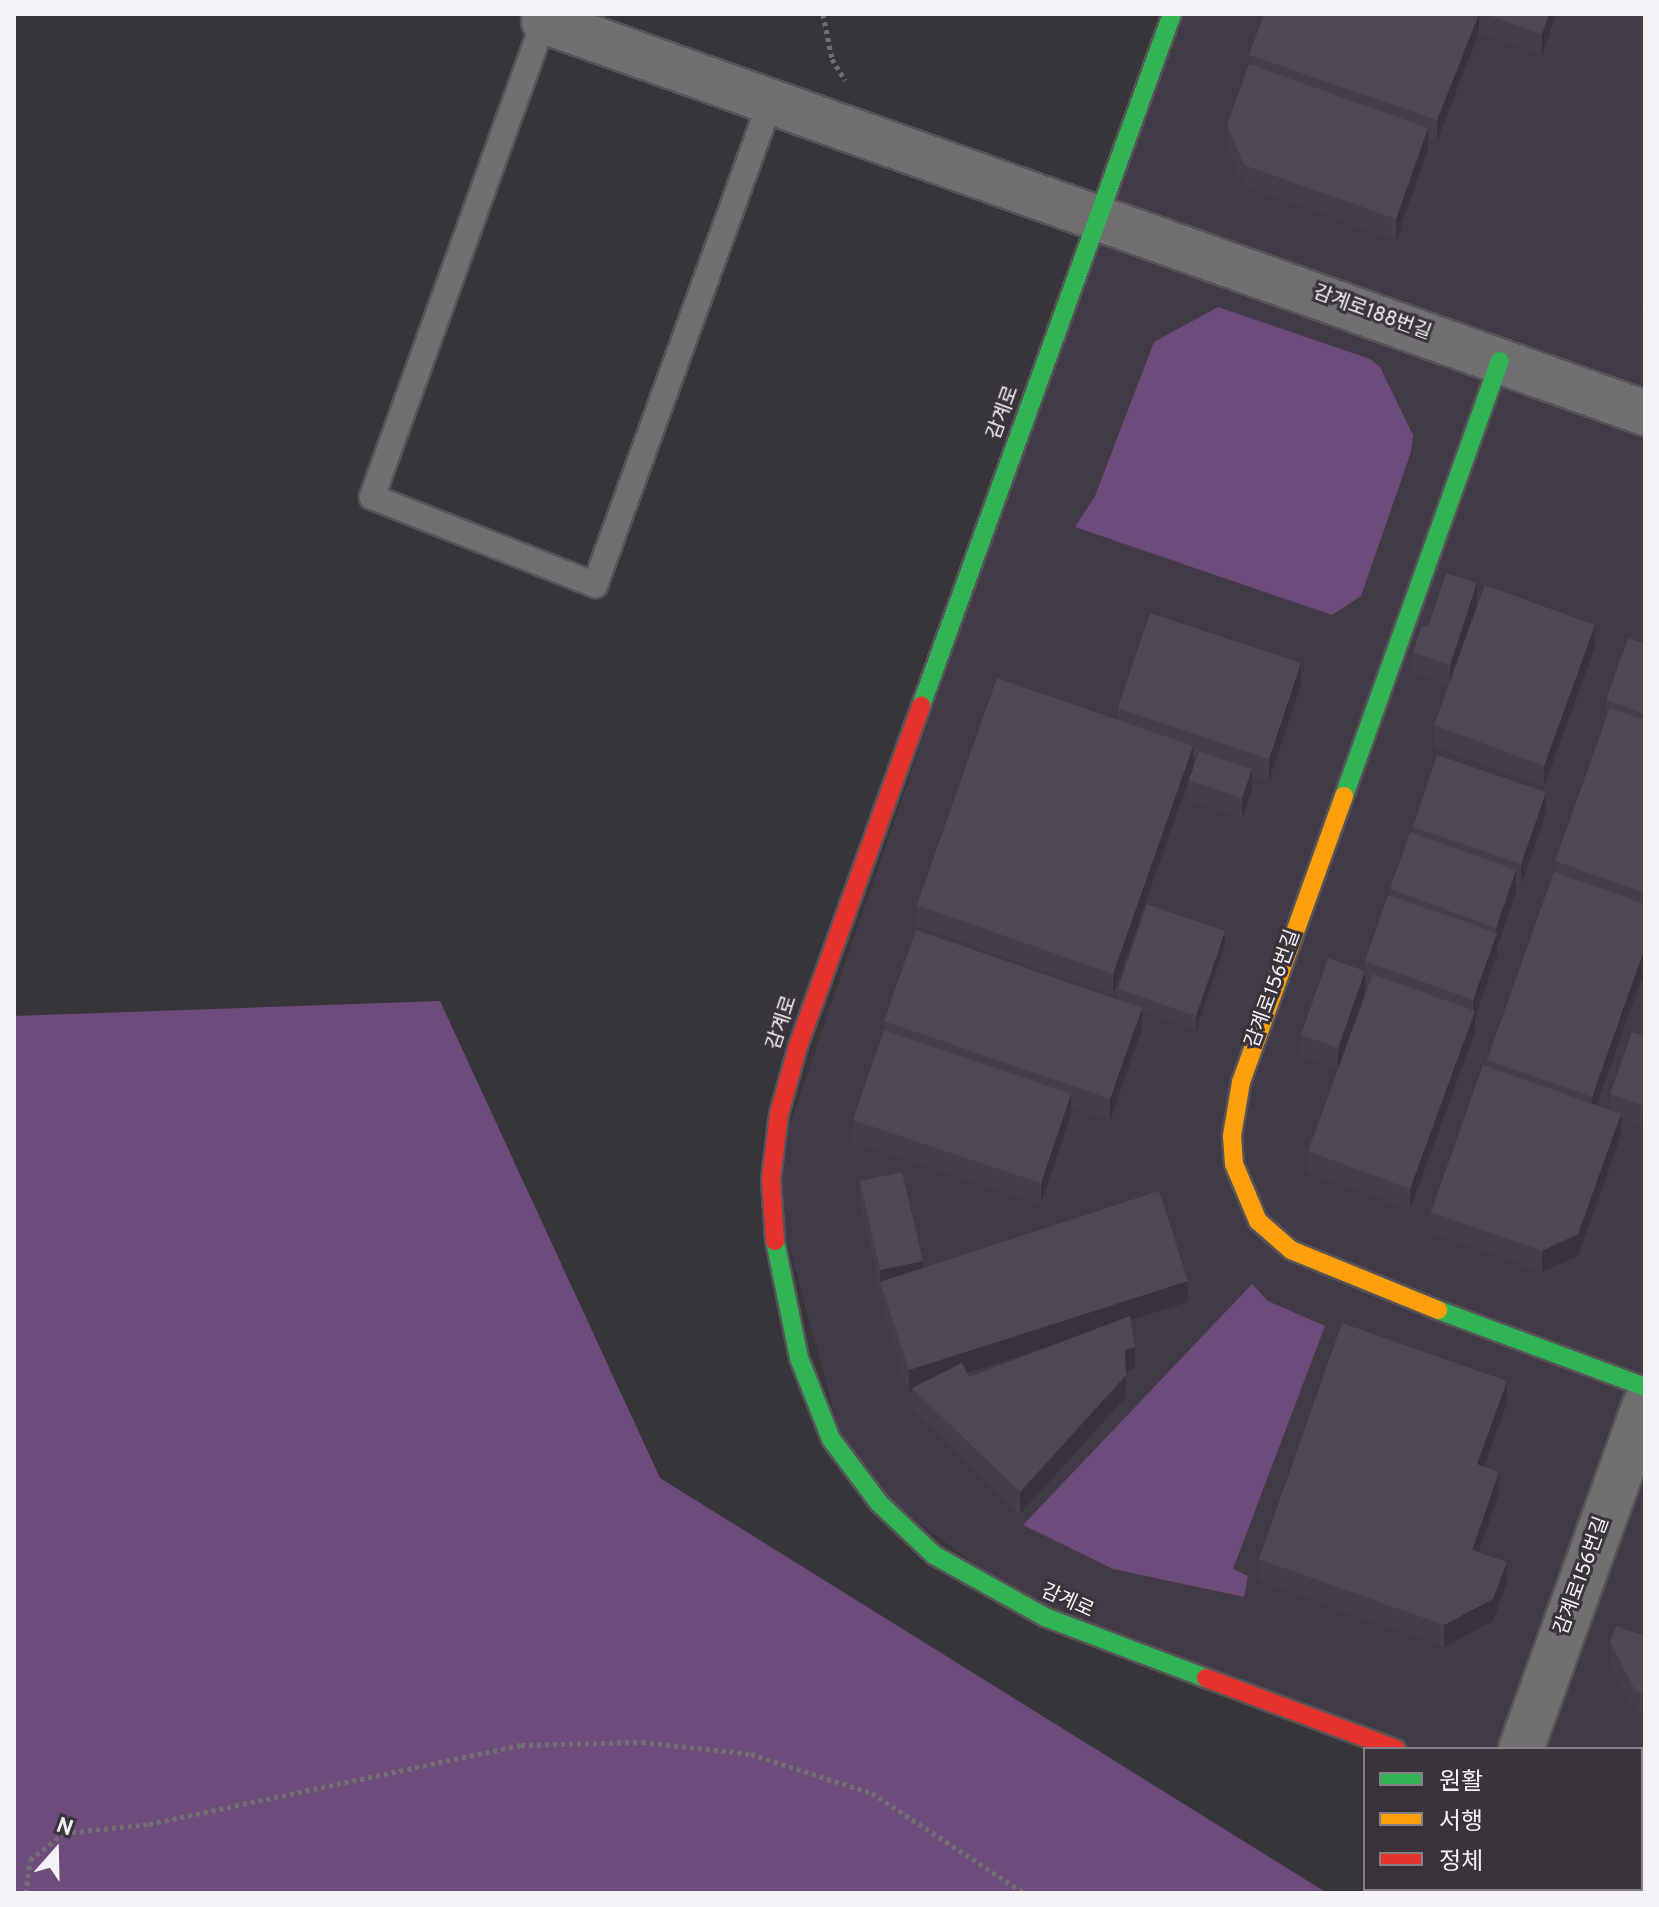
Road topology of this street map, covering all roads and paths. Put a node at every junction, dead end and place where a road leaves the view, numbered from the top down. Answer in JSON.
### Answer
{"nodes":[{"id":1,"x":1172,"y":14,"type":"edge"},
{"id":2,"x":543,"y":18,"type":"edge"},
{"id":3,"x":770,"y":103,"type":"junction"},
{"id":4,"x":1099,"y":216,"type":"junction"},
{"id":5,"x":1500,"y":361,"type":"junction"},
{"id":6,"x":1645,"y":413,"type":"edge"},
{"id":7,"x":1645,"y":1387,"type":"edge"},
{"id":8,"x":1645,"y":1404,"type":"edge"},
{"id":9,"x":1391,"y":1747,"type":"edge"},
{"id":10,"x":1522,"y":1747,"type":"edge"},
{"id":11,"x":26,"y":1893,"type":"edge"},
{"id":12,"x":1024,"y":1893,"type":"edge"}],
"edges":[{"from":1,"to":4,"type":"main road","name":"감계로"},
{"from":2,"to":3,"type":"street","name":"감계로188번길"},
{"from":2,"to":3,"type":"lane"},
{"from":3,"to":4,"type":"street","name":"감계로188번길"},
{"from":4,"to":5,"type":"street","name":"감계로188번길"},
{"from":4,"to":9,"type":"main road","name":"감계로"},
{"from":5,"to":6,"type":"street","name":"감계로188번길"},
{"from":5,"to":7,"type":"main road","name":"감계로156번길"},
{"from":8,"to":10,"type":"street","name":"감계로156번길"},
{"from":11,"to":12,"type":"path"}]}
